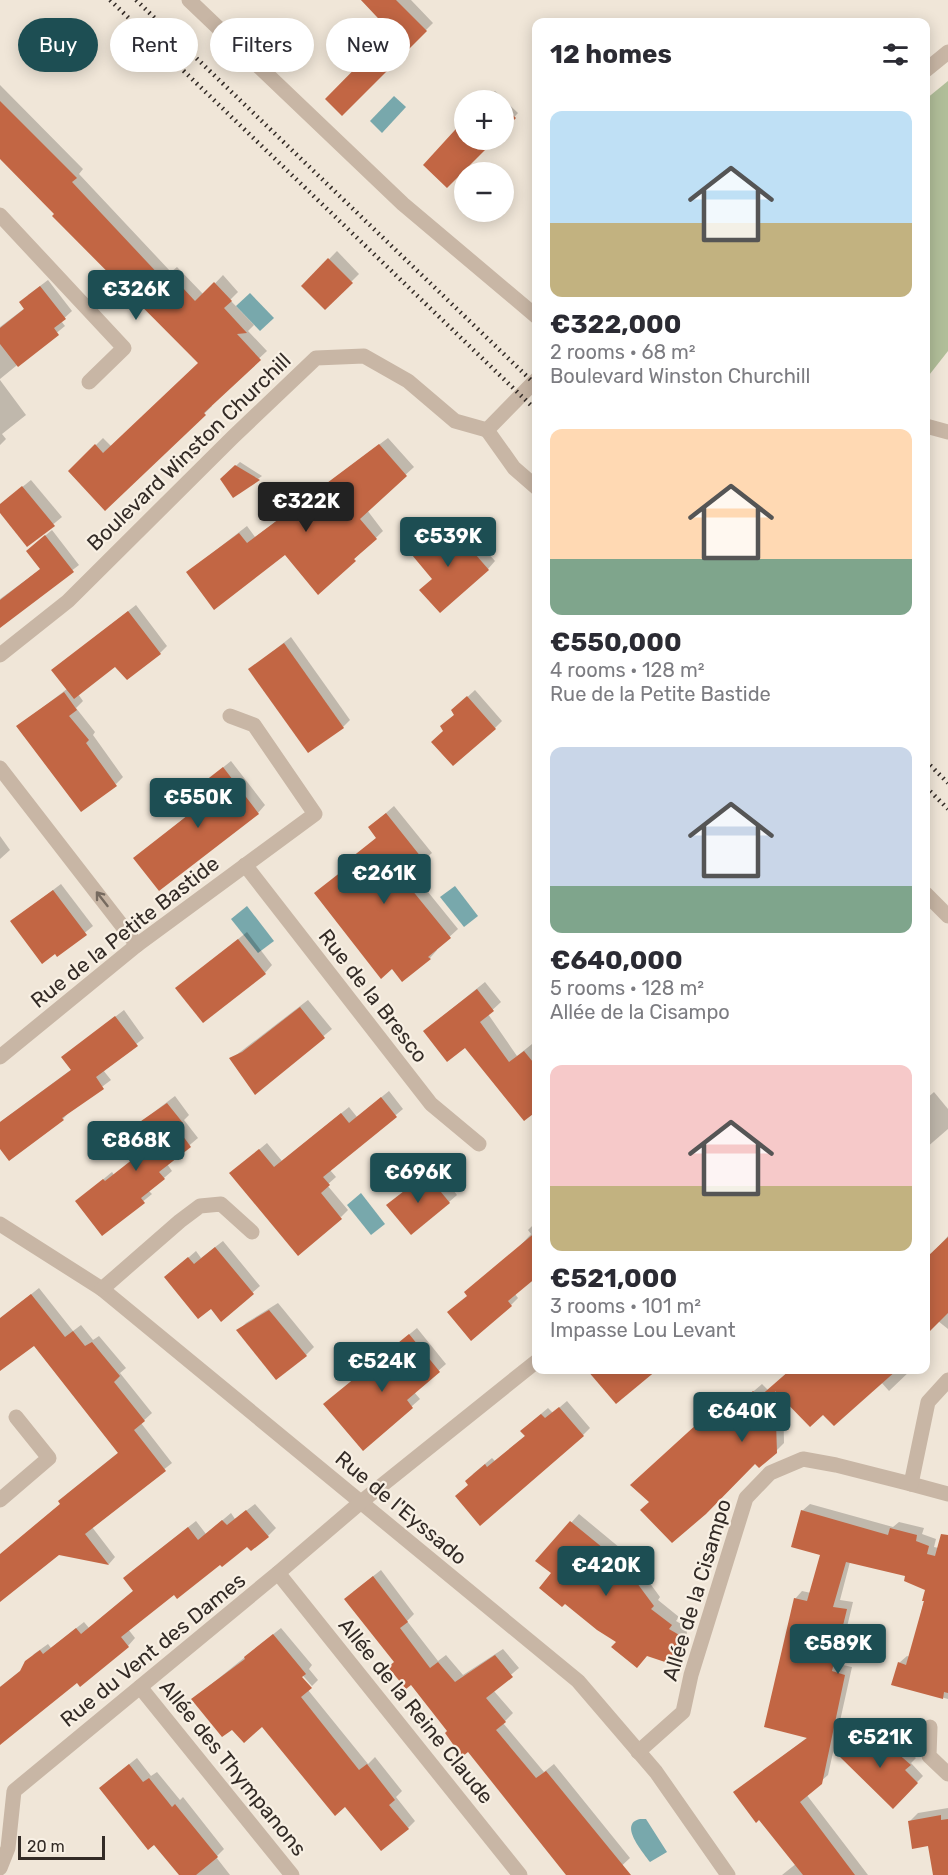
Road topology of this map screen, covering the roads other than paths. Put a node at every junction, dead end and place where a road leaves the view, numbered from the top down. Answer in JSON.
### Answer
{"nodes":[{"id":1,"x":189,"y":0,"type":"edge"},
{"id":2,"x":948,"y":52,"type":"edge"},
{"id":3,"x":930,"y":67,"type":"edge"},
{"id":4,"x":2,"y":222,"type":"edge"},
{"id":5,"x":532,"y":312,"type":"edge"},
{"id":6,"x":89,"y":382,"type":"dead end"},
{"id":7,"x":532,"y":384,"type":"edge"},
{"id":8,"x":930,"y":427,"type":"edge"},
{"id":9,"x":487,"y":430,"type":"junction"},
{"id":10,"x":948,"y":432,"type":"edge"},
{"id":11,"x":532,"y":484,"type":"edge"},
{"id":12,"x":0,"y":655,"type":"edge"},
{"id":13,"x":230,"y":716,"type":"dead end"},
{"id":14,"x":0,"y":768,"type":"edge"},
{"id":15,"x":245,"y":865,"type":"junction"},
{"id":16,"x":930,"y":898,"type":"edge"},
{"id":17,"x":948,"y":916,"type":"edge"},
{"id":18,"x":137,"y":945,"type":"junction"},
{"id":19,"x":0,"y":1057,"type":"edge"},
{"id":20,"x":479,"y":1144,"type":"dead end"},
{"id":21,"x":0,"y":1224,"type":"edge"},
{"id":22,"x":252,"y":1232,"type":"dead end"},
{"id":23,"x":102,"y":1289,"type":"junction"},
{"id":24,"x":532,"y":1365,"type":"edge"},
{"id":25,"x":948,"y":1380,"type":"edge"},
{"id":26,"x":16,"y":1417,"type":"dead end"},
{"id":27,"x":911,"y":1484,"type":"junction"},
{"id":28,"x":948,"y":1494,"type":"edge"},
{"id":29,"x":0,"y":1500,"type":"edge"},
{"id":30,"x":361,"y":1502,"type":"junction"},
{"id":31,"x":278,"y":1573,"type":"junction"},
{"id":32,"x":140,"y":1687,"type":"junction"},
{"id":33,"x":930,"y":1727,"type":"dead end"},
{"id":34,"x":638,"y":1752,"type":"junction"},
{"id":35,"x":948,"y":1774,"type":"edge"},
{"id":36,"x":0,"y":1868,"type":"edge"},
{"id":37,"x":292,"y":1875,"type":"edge"},
{"id":38,"x":520,"y":1875,"type":"edge"},
{"id":39,"x":728,"y":1875,"type":"edge"}],
"edges":[{"from":1,"to":5,"type":"street"},
{"from":2,"to":3,"type":"street"},
{"from":4,"to":6,"type":"street"},
{"from":7,"to":9,"type":"street"},
{"from":8,"to":10,"type":"street"},
{"from":9,"to":11,"type":"street"},
{"from":9,"to":12,"type":"street","name":"Boulevard Winston Churchill"},
{"from":13,"to":15,"type":"street","name":"Rue de la Petite Bastide"},
{"from":18,"to":14,"type":"street","one_way":true},
{"from":15,"to":18,"type":"street","name":"Rue de la Petite Bastide"},
{"from":15,"to":20,"type":"street","name":"Rue de la Bresco"},
{"from":16,"to":17,"type":"street"},
{"from":18,"to":19,"type":"street","name":"Rue de la Petite Bastide"},
{"from":21,"to":23,"type":"street","name":"Rue de l'Eyssado"},
{"from":22,"to":23,"type":"street"},
{"from":23,"to":30,"type":"street","name":"Rue de l'Eyssado"},
{"from":24,"to":30,"type":"street","name":"Rue du Vent des Dames"},
{"from":25,"to":27,"type":"street"},
{"from":26,"to":29,"type":"street"},
{"from":27,"to":28,"type":"street","name":"Allée de la Cisampo"},
{"from":27,"to":34,"type":"street","name":"Allée de la Cisampo"},
{"from":30,"to":31,"type":"street","name":"Rue du Vent des Dames"},
{"from":30,"to":34,"type":"street","name":"Rue de l'Eyssado"},
{"from":31,"to":32,"type":"street","name":"Rue du Vent des Dames"},
{"from":31,"to":38,"type":"street","name":"Allée de la Reine Claude"},
{"from":32,"to":36,"type":"street","name":"Rue du Vent des Dames"},
{"from":32,"to":37,"type":"street","name":"Allée des Thympanons"},
{"from":33,"to":35,"type":"street"},
{"from":34,"to":39,"type":"street","name":"Rue de l'Eyssado"}]}
